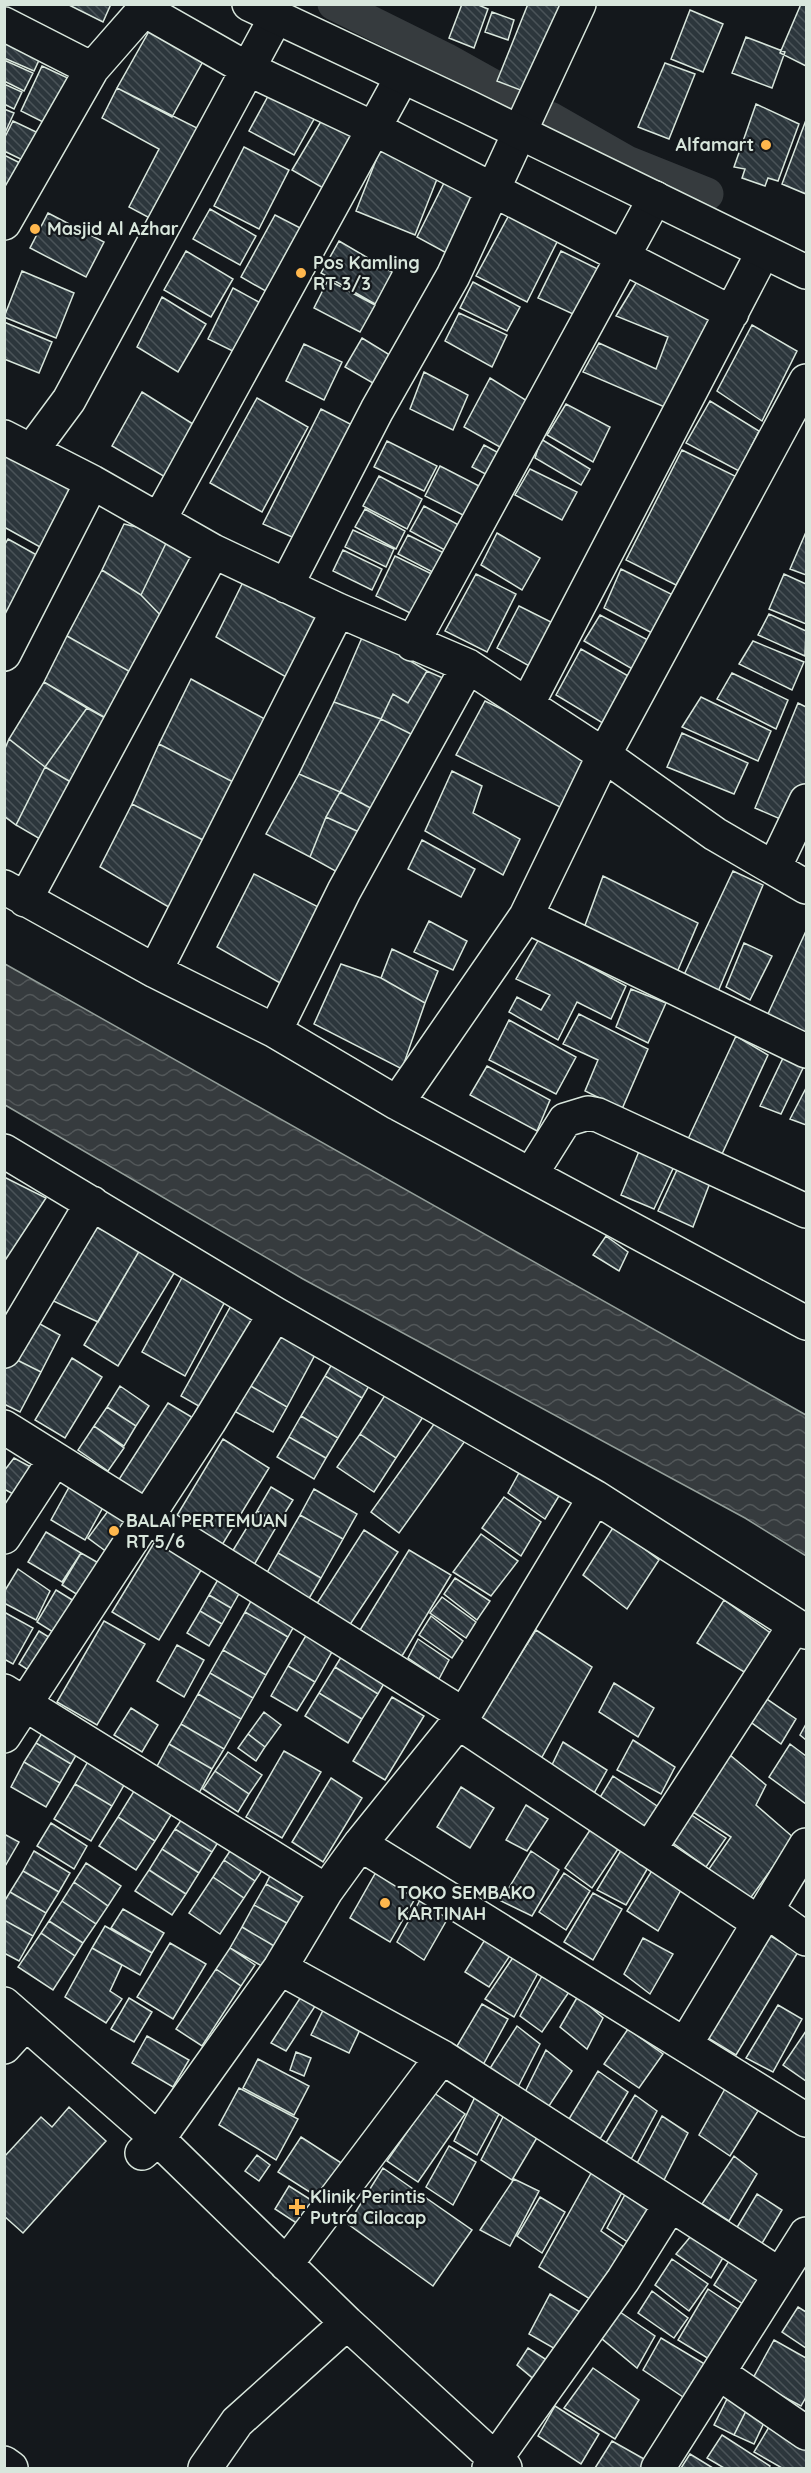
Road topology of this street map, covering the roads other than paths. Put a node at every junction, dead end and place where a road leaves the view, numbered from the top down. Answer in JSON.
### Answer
{"nodes":[{"id":1,"x":579,"y":4,"type":"edge"},
{"id":2,"x":147,"y":8,"type":"edge"},
{"id":3,"x":263,"y":11,"type":"edge"},
{"id":4,"x":4,"y":24,"type":"edge"},
{"id":5,"x":246,"y":68,"type":"junction"},
{"id":6,"x":92,"y":69,"type":"junction"},
{"id":7,"x":402,"y":77,"type":"junction"},
{"id":8,"x":375,"y":129,"type":"junction"},
{"id":9,"x":518,"y":133,"type":"junction"},
{"id":10,"x":493,"y":190,"type":"junction"},
{"id":11,"x":655,"y":198,"type":"junction"},
{"id":12,"x":4,"y":224,"type":"edge"},
{"id":13,"x":764,"y":252,"type":"junction"},
{"id":14,"x":625,"y":258,"type":"junction"},
{"id":15,"x":807,"y":272,"type":"edge"},
{"id":16,"x":732,"y":312,"type":"junction"},
{"id":17,"x":807,"y":381,"type":"edge"},
{"id":18,"x":18,"y":444,"type":"edge"},
{"id":19,"x":92,"y":482,"type":"junction"},
{"id":20,"x":159,"y":520,"type":"junction"},
{"id":21,"x":213,"y":551,"type":"junction"},
{"id":22,"x":286,"y":586,"type":"junction"},
{"id":23,"x":338,"y":610,"type":"junction"},
{"id":24,"x":412,"y":644,"type":"junction"},
{"id":25,"x":4,"y":654,"type":"edge"},
{"id":26,"x":468,"y":666,"type":"junction"},
{"id":27,"x":528,"y":704,"type":"junction"},
{"id":28,"x":604,"y":755,"type":"junction"},
{"id":29,"x":807,"y":801,"type":"edge"},
{"id":30,"x":774,"y":868,"type":"junction"},
{"id":31,"x":807,"y":887,"type":"edge"},
{"id":32,"x":15,"y":894,"type":"edge"},
{"id":33,"x":526,"y":916,"type":"junction"},
{"id":34,"x":155,"y":971,"type":"junction"},
{"id":35,"x":275,"y":1031,"type":"junction"},
{"id":36,"x":807,"y":1051,"type":"edge"},
{"id":37,"x":397,"y":1103,"type":"junction"},
{"id":38,"x":4,"y":1150,"type":"edge"},
{"id":39,"x":531,"y":1174,"type":"junction"},
{"id":40,"x":92,"y":1203,"type":"junction"},
{"id":41,"x":807,"y":1211,"type":"edge"},
{"id":42,"x":275,"y":1314,"type":"junction"},
{"id":43,"x":807,"y":1323,"type":"edge"},
{"id":44,"x":4,"y":1351,"type":"edge"},
{"id":45,"x":4,"y":1427,"type":"edge"},
{"id":46,"x":55,"y":1459,"type":"junction"},
{"id":47,"x":595,"y":1497,"type":"junction"},
{"id":48,"x":147,"y":1517,"type":"junction"},
{"id":49,"x":4,"y":1537,"type":"edge"},
{"id":50,"x":801,"y":1628,"type":"edge"},
{"id":51,"x":14,"y":1697,"type":"edge"},
{"id":52,"x":461,"y":1719,"type":"junction"},
{"id":53,"x":4,"y":1736,"type":"edge"},
{"id":54,"x":360,"y":1844,"type":"junction"},
{"id":55,"x":807,"y":1845,"type":"edge"},
{"id":56,"x":649,"y":1850,"type":"junction"},
{"id":57,"x":326,"y":1891,"type":"junction"},
{"id":58,"x":763,"y":1917,"type":"junction"},
{"id":59,"x":807,"y":1939,"type":"edge"},
{"id":60,"x":280,"y":1968,"type":"junction"},
{"id":61,"x":10,"y":2030,"type":"edge"},
{"id":62,"x":686,"y":2045,"type":"junction"},
{"id":63,"x":442,"y":2057,"type":"junction"},
{"id":64,"x":807,"y":2120,"type":"edge"},
{"id":65,"x":150,"y":2146,"type":"junction"},
{"id":66,"x":670,"y":2205,"type":"junction"},
{"id":67,"x":807,"y":2234,"type":"edge"},
{"id":68,"x":286,"y":2264,"type":"junction"},
{"id":69,"x":780,"y":2274,"type":"junction"},
{"id":70,"x":342,"y":2329,"type":"junction"},
{"id":71,"x":719,"y":2373,"type":"junction"},
{"id":72,"x":807,"y":2433,"type":"edge"},
{"id":73,"x":4,"y":2463,"type":"edge"},
{"id":74,"x":492,"y":2467,"type":"edge"},
{"id":75,"x":11,"y":2469,"type":"edge"},
{"id":76,"x":205,"y":2469,"type":"edge"},
{"id":77,"x":658,"y":2469,"type":"edge"}],
"edges":[{"from":1,"to":9,"type":"main road"},
{"from":2,"to":5,"type":"main road"},
{"from":2,"to":6,"type":"main road"},
{"from":3,"to":5,"type":"main road"},
{"from":3,"to":7,"type":"main road"},
{"from":4,"to":6,"type":"main road"},
{"from":5,"to":8,"type":"main road"},
{"from":5,"to":18,"type":"main road"},
{"from":6,"to":12,"type":"main road"},
{"from":7,"to":8,"type":"main road"},
{"from":7,"to":9,"type":"main road"},
{"from":8,"to":10,"type":"main road"},
{"from":8,"to":20,"type":"main road"},
{"from":9,"to":10,"type":"main road"},
{"from":9,"to":11,"type":"main road"},
{"from":10,"to":14,"type":"main road"},
{"from":10,"to":22,"type":"main road"},
{"from":11,"to":13,"type":"main road"},
{"from":11,"to":14,"type":"main road"},
{"from":13,"to":15,"type":"main road"},
{"from":13,"to":16,"type":"main road"},
{"from":14,"to":16,"type":"main road"},
{"from":14,"to":24,"type":"main road"},
{"from":16,"to":27,"type":"main road"},
{"from":17,"to":28,"type":"main road"},
{"from":18,"to":19,"type":"main road"},
{"from":19,"to":20,"type":"main road"},
{"from":19,"to":25,"type":"main road"},
{"from":20,"to":21,"type":"main road"},
{"from":21,"to":22,"type":"main road"},
{"from":21,"to":32,"type":"main road"},
{"from":22,"to":23,"type":"main road"},
{"from":23,"to":24,"type":"main road"},
{"from":23,"to":34,"type":"main road"},
{"from":24,"to":26,"type":"main road"},
{"from":26,"to":27,"type":"main road"},
{"from":26,"to":35,"type":"main road"},
{"from":27,"to":28,"type":"main road"},
{"from":28,"to":30,"type":"main road"},
{"from":28,"to":33,"type":"main road"},
{"from":29,"to":30,"type":"main road"},
{"from":30,"to":31,"type":"main road"},
{"from":32,"to":34,"type":"main road"},
{"from":33,"to":36,"type":"main road"},
{"from":33,"to":37,"type":"main road"},
{"from":34,"to":35,"type":"main road"},
{"from":35,"to":37,"type":"main road"},
{"from":37,"to":39,"type":"main road"},
{"from":38,"to":40,"type":"main road"},
{"from":39,"to":41,"type":"main road"},
{"from":39,"to":43,"type":"main road"},
{"from":40,"to":42,"type":"main road"},
{"from":40,"to":44,"type":"main road"},
{"from":42,"to":47,"type":"main road"},
{"from":42,"to":48,"type":"main road"},
{"from":45,"to":46,"type":"main road"},
{"from":46,"to":48,"type":"main road"},
{"from":46,"to":49,"type":"main road"},
{"from":47,"to":50,"type":"main road"},
{"from":47,"to":52,"type":"main road"},
{"from":48,"to":51,"type":"main road"},
{"from":48,"to":52,"type":"main road"},
{"from":50,"to":56,"type":"main road"},
{"from":51,"to":53,"type":"main road"},
{"from":51,"to":57,"type":"main road"},
{"from":52,"to":54,"type":"main road"},
{"from":52,"to":56,"type":"main road"},
{"from":54,"to":57,"type":"main road"},
{"from":54,"to":62,"type":"main road"},
{"from":55,"to":58,"type":"main road"},
{"from":56,"to":58,"type":"main road"},
{"from":57,"to":60,"type":"main road"},
{"from":58,"to":59,"type":"main road"},
{"from":58,"to":62,"type":"main road"},
{"from":60,"to":63,"type":"main road"},
{"from":60,"to":65,"type":"main road"},
{"from":61,"to":65,"type":"main road"},
{"from":62,"to":64,"type":"main road"},
{"from":63,"to":66,"type":"main road"},
{"from":63,"to":68,"type":"main road"},
{"from":65,"to":68,"type":"main road"},
{"from":65,"to":70,"type":"main road"},
{"from":66,"to":69,"type":"main road"},
{"from":66,"to":74,"type":"main road"},
{"from":67,"to":69,"type":"main road"},
{"from":68,"to":70,"type":"main road"},
{"from":69,"to":71,"type":"main road"},
{"from":70,"to":74,"type":"main road"},
{"from":70,"to":76,"type":"main road"},
{"from":71,"to":72,"type":"main road"},
{"from":71,"to":77,"type":"main road"},
{"from":73,"to":75,"type":"main road"}]}
